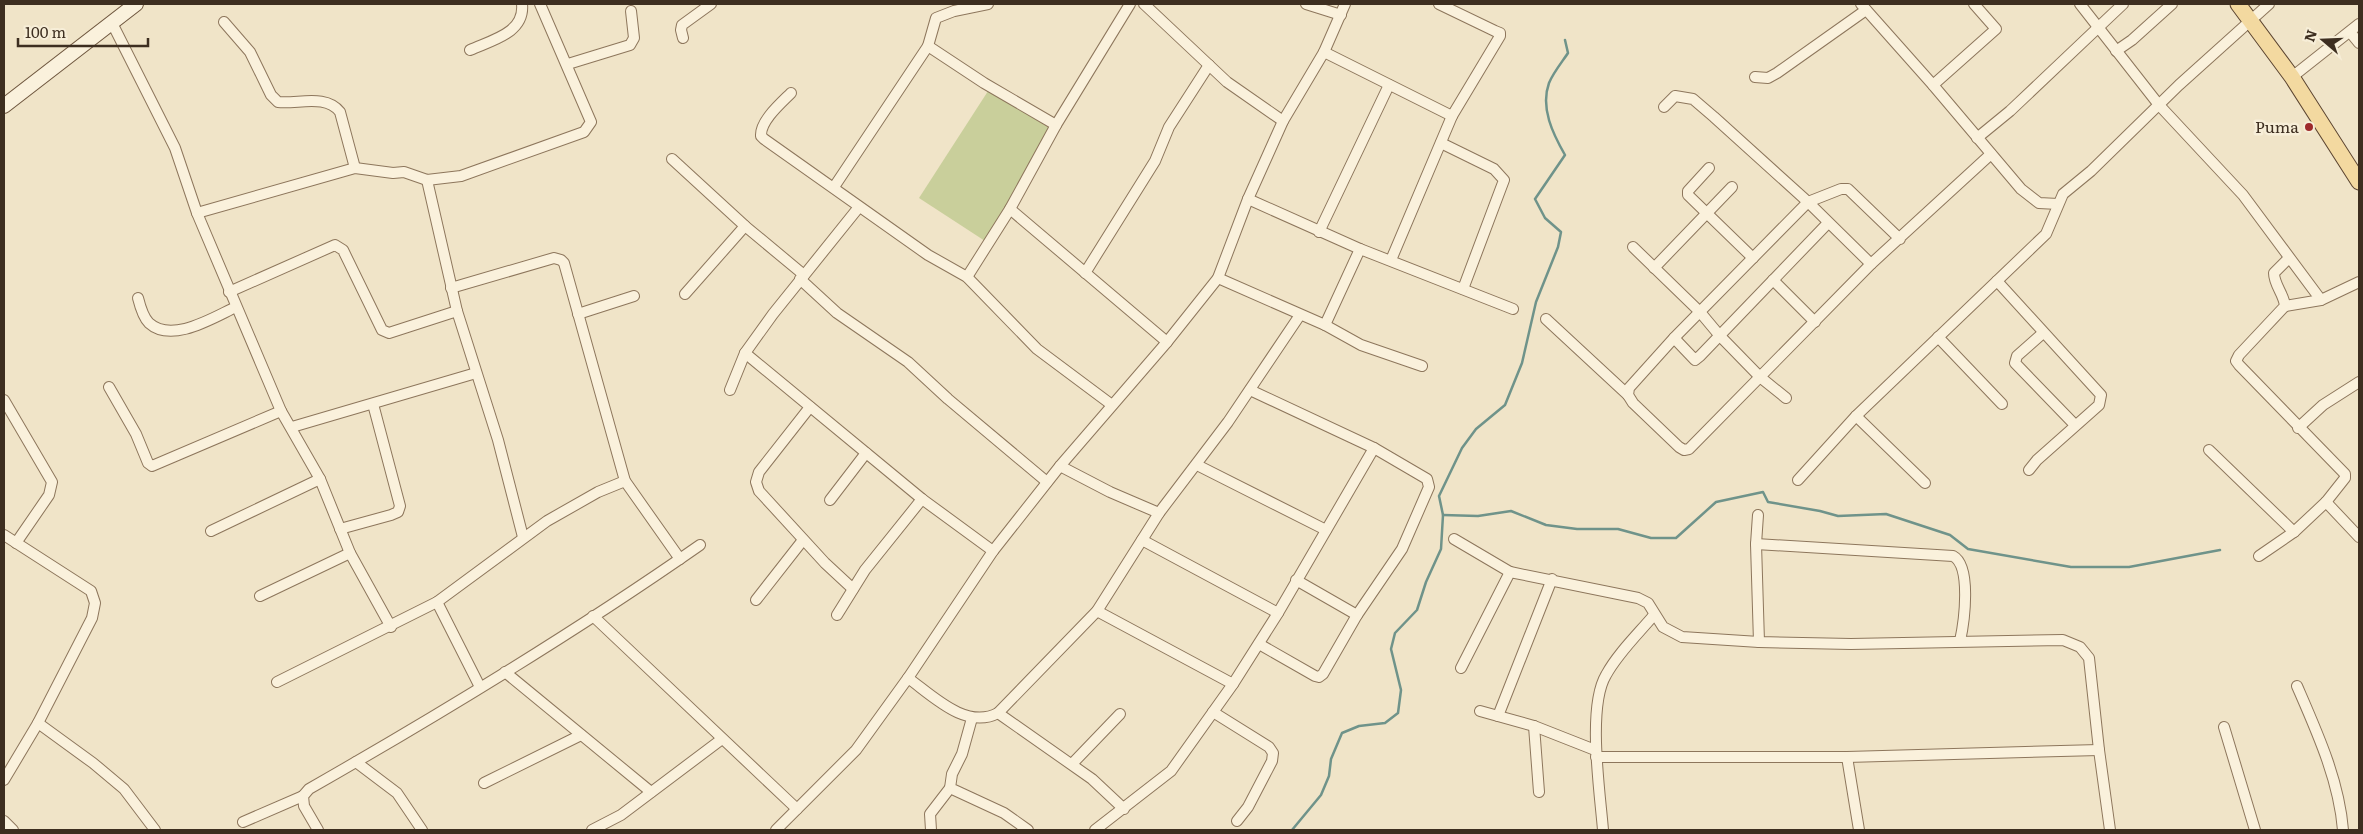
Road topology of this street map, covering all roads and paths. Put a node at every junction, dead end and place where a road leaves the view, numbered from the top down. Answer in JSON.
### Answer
{"nodes":[{"id":1,"x":136,"y":4,"type":"edge"},
{"id":2,"x":522,"y":4,"type":"edge"},
{"id":3,"x":540,"y":4,"type":"edge"},
{"id":4,"x":711,"y":4,"type":"edge"},
{"id":5,"x":988,"y":4,"type":"edge"},
{"id":6,"x":1130,"y":4,"type":"edge"},
{"id":7,"x":1144,"y":4,"type":"edge"},
{"id":8,"x":1306,"y":4,"type":"edge"},
{"id":9,"x":1345,"y":4,"type":"edge"},
{"id":10,"x":1439,"y":4,"type":"edge"},
{"id":11,"x":1974,"y":4,"type":"edge"},
{"id":12,"x":2080,"y":4,"type":"edge"},
{"id":13,"x":2123,"y":4,"type":"edge"},
{"id":14,"x":2172,"y":4,"type":"edge"},
{"id":15,"x":2238,"y":4,"type":"edge"},
{"id":16,"x":2269,"y":4,"type":"edge"},
{"id":17,"x":1864,"y":7,"type":"edge"},
{"id":18,"x":631,"y":10,"type":"dead end"},
{"id":19,"x":1341,"y":15,"type":"junction"},
{"id":20,"x":2249,"y":21,"type":"junction"},
{"id":21,"x":224,"y":22,"type":"dead end"},
{"id":22,"x":112,"y":23,"type":"junction"},
{"id":23,"x":2359,"y":24,"type":"edge"},
{"id":24,"x":2099,"y":26,"type":"junction"},
{"id":25,"x":2350,"y":32,"type":"junction"},
{"id":26,"x":683,"y":38,"type":"dead end"},
{"id":27,"x":2359,"y":43,"type":"edge"},
{"id":28,"x":928,"y":46,"type":"junction"},
{"id":29,"x":470,"y":50,"type":"dead end"},
{"id":30,"x":2116,"y":51,"type":"junction"},
{"id":31,"x":1324,"y":52,"type":"junction"},
{"id":32,"x":568,"y":64,"type":"junction"},
{"id":33,"x":1209,"y":64,"type":"junction"},
{"id":34,"x":1755,"y":77,"type":"dead end"},
{"id":35,"x":2292,"y":77,"type":"junction"},
{"id":36,"x":1933,"y":84,"type":"junction"},
{"id":37,"x":1389,"y":86,"type":"junction"},
{"id":38,"x":791,"y":93,"type":"dead end"},
{"id":39,"x":2159,"y":105,"type":"junction"},
{"id":40,"x":4,"y":106,"type":"edge"},
{"id":41,"x":1664,"y":107,"type":"dead end"},
{"id":42,"x":1452,"y":116,"type":"junction"},
{"id":43,"x":1283,"y":121,"type":"junction"},
{"id":44,"x":1056,"y":126,"type":"junction"},
{"id":45,"x":1977,"y":138,"type":"junction"},
{"id":46,"x":1441,"y":143,"type":"junction"},
{"id":47,"x":1991,"y":154,"type":"junction"},
{"id":48,"x":672,"y":159,"type":"dead end"},
{"id":49,"x":355,"y":168,"type":"junction"},
{"id":50,"x":1709,"y":168,"type":"dead end"},
{"id":51,"x":427,"y":180,"type":"junction"},
{"id":52,"x":2359,"y":182,"type":"edge"},
{"id":53,"x":834,"y":187,"type":"junction"},
{"id":54,"x":1732,"y":187,"type":"dead end"},
{"id":55,"x":1248,"y":199,"type":"junction"},
{"id":56,"x":1808,"y":202,"type":"junction"},
{"id":57,"x":2058,"y":204,"type":"junction"},
{"id":58,"x":860,"y":207,"type":"junction"},
{"id":59,"x":1010,"y":209,"type":"junction"},
{"id":60,"x":197,"y":213,"type":"junction"},
{"id":61,"x":1706,"y":214,"type":"junction"},
{"id":62,"x":1828,"y":223,"type":"junction"},
{"id":63,"x":745,"y":226,"type":"junction"},
{"id":64,"x":1319,"y":232,"type":"junction"},
{"id":65,"x":1900,"y":239,"type":"junction"},
{"id":66,"x":1634,"y":247,"type":"dead end"},
{"id":67,"x":1360,"y":249,"type":"junction"},
{"id":68,"x":1753,"y":258,"type":"junction"},
{"id":69,"x":2289,"y":258,"type":"junction"},
{"id":70,"x":1391,"y":260,"type":"junction"},
{"id":71,"x":1871,"y":264,"type":"junction"},
{"id":72,"x":1654,"y":268,"type":"junction"},
{"id":73,"x":1085,"y":273,"type":"junction"},
{"id":74,"x":802,"y":277,"type":"junction"},
{"id":75,"x":968,"y":277,"type":"junction"},
{"id":76,"x":1218,"y":278,"type":"junction"},
{"id":77,"x":1773,"y":280,"type":"junction"},
{"id":78,"x":1997,"y":281,"type":"junction"},
{"id":79,"x":2359,"y":282,"type":"edge"},
{"id":80,"x":451,"y":288,"type":"junction"},
{"id":81,"x":1463,"y":289,"type":"junction"},
{"id":82,"x":229,"y":292,"type":"junction"},
{"id":83,"x":685,"y":294,"type":"dead end"},
{"id":84,"x":634,"y":296,"type":"dead end"},
{"id":85,"x":138,"y":298,"type":"dead end"},
{"id":86,"x":2321,"y":300,"type":"junction"},
{"id":87,"x":2285,"y":306,"type":"junction"},
{"id":88,"x":236,"y":307,"type":"junction"},
{"id":89,"x":1513,"y":309,"type":"dead end"},
{"id":90,"x":457,"y":311,"type":"junction"},
{"id":91,"x":1700,"y":312,"type":"junction"},
{"id":92,"x":578,"y":314,"type":"junction"},
{"id":93,"x":1300,"y":315,"type":"junction"},
{"id":94,"x":1546,"y":319,"type":"dead end"},
{"id":95,"x":1815,"y":322,"type":"junction"},
{"id":96,"x":1325,"y":325,"type":"junction"},
{"id":97,"x":2043,"y":333,"type":"junction"},
{"id":98,"x":1720,"y":336,"type":"junction"},
{"id":99,"x":1674,"y":338,"type":"junction"},
{"id":100,"x":1938,"y":338,"type":"junction"},
{"id":101,"x":1167,"y":342,"type":"junction"},
{"id":102,"x":745,"y":353,"type":"junction"},
{"id":103,"x":1422,"y":366,"type":"dead end"},
{"id":104,"x":476,"y":373,"type":"junction"},
{"id":105,"x":1760,"y":376,"type":"junction"},
{"id":106,"x":2359,"y":382,"type":"edge"},
{"id":107,"x":109,"y":387,"type":"dead end"},
{"id":108,"x":730,"y":390,"type":"dead end"},
{"id":109,"x":1250,"y":390,"type":"junction"},
{"id":110,"x":1628,"y":395,"type":"junction"},
{"id":111,"x":1786,"y":398,"type":"dead end"},
{"id":112,"x":4,"y":400,"type":"edge"},
{"id":113,"x":373,"y":404,"type":"junction"},
{"id":114,"x":2002,"y":404,"type":"dead end"},
{"id":115,"x":1112,"y":405,"type":"junction"},
{"id":116,"x":810,"y":407,"type":"junction"},
{"id":117,"x":281,"y":411,"type":"junction"},
{"id":118,"x":1856,"y":416,"type":"junction"},
{"id":119,"x":2075,"y":426,"type":"junction"},
{"id":120,"x":292,"y":428,"type":"junction"},
{"id":121,"x":2298,"y":428,"type":"junction"},
{"id":122,"x":1374,"y":448,"type":"junction"},
{"id":123,"x":2209,"y":450,"type":"dead end"},
{"id":124,"x":866,"y":453,"type":"junction"},
{"id":125,"x":1197,"y":465,"type":"junction"},
{"id":126,"x":1060,"y":466,"type":"junction"},
{"id":127,"x":2029,"y":470,"type":"dead end"},
{"id":128,"x":320,"y":479,"type":"junction"},
{"id":129,"x":1798,"y":480,"type":"dead end"},
{"id":130,"x":625,"y":481,"type":"junction"},
{"id":131,"x":1047,"y":482,"type":"junction"},
{"id":132,"x":1925,"y":483,"type":"dead end"},
{"id":133,"x":922,"y":499,"type":"junction"},
{"id":134,"x":830,"y":500,"type":"dead end"},
{"id":135,"x":2326,"y":502,"type":"junction"},
{"id":136,"x":1159,"y":514,"type":"junction"},
{"id":137,"x":1758,"y":515,"type":"dead end"},
{"id":138,"x":340,"y":529,"type":"junction"},
{"id":139,"x":1326,"y":530,"type":"junction"},
{"id":140,"x":211,"y":531,"type":"dead end"},
{"id":141,"x":2294,"y":532,"type":"junction"},
{"id":142,"x":4,"y":535,"type":"edge"},
{"id":143,"x":523,"y":537,"type":"junction"},
{"id":144,"x":2359,"y":537,"type":"edge"},
{"id":145,"x":1454,"y":539,"type":"dead end"},
{"id":146,"x":803,"y":540,"type":"junction"},
{"id":147,"x":1142,"y":540,"type":"junction"},
{"id":148,"x":16,"y":543,"type":"junction"},
{"id":149,"x":700,"y":544,"type":"dead end"},
{"id":150,"x":1756,"y":544,"type":"junction"},
{"id":151,"x":993,"y":551,"type":"junction"},
{"id":152,"x":350,"y":553,"type":"junction"},
{"id":153,"x":2259,"y":556,"type":"dead end"},
{"id":154,"x":680,"y":559,"type":"junction"},
{"id":155,"x":1510,"y":572,"type":"junction"},
{"id":156,"x":1552,"y":579,"type":"junction"},
{"id":157,"x":1296,"y":580,"type":"junction"},
{"id":158,"x":852,"y":589,"type":"junction"},
{"id":159,"x":260,"y":596,"type":"dead end"},
{"id":160,"x":756,"y":600,"type":"dead end"},
{"id":161,"x":437,"y":602,"type":"junction"},
{"id":162,"x":1097,"y":610,"type":"junction"},
{"id":163,"x":1278,"y":613,"type":"junction"},
{"id":164,"x":1654,"y":614,"type":"junction"},
{"id":165,"x":837,"y":615,"type":"dead end"},
{"id":166,"x":1356,"y":615,"type":"junction"},
{"id":167,"x":593,"y":616,"type":"junction"},
{"id":168,"x":391,"y":627,"type":"junction"},
{"id":169,"x":1960,"y":641,"type":"junction"},
{"id":170,"x":1759,"y":642,"type":"junction"},
{"id":171,"x":1259,"y":644,"type":"junction"},
{"id":172,"x":1461,"y":668,"type":"dead end"},
{"id":173,"x":505,"y":672,"type":"junction"},
{"id":174,"x":908,"y":678,"type":"junction"},
{"id":175,"x":277,"y":682,"type":"dead end"},
{"id":176,"x":1233,"y":684,"type":"junction"},
{"id":177,"x":2297,"y":686,"type":"dead end"},
{"id":178,"x":480,"y":687,"type":"junction"},
{"id":179,"x":1480,"y":711,"type":"dead end"},
{"id":180,"x":1213,"y":712,"type":"junction"},
{"id":181,"x":998,"y":713,"type":"junction"},
{"id":182,"x":1120,"y":714,"type":"dead end"},
{"id":183,"x":1498,"y":716,"type":"junction"},
{"id":184,"x":972,"y":718,"type":"junction"},
{"id":185,"x":38,"y":723,"type":"junction"},
{"id":186,"x":1534,"y":726,"type":"junction"},
{"id":187,"x":2224,"y":727,"type":"dead end"},
{"id":188,"x":581,"y":735,"type":"junction"},
{"id":189,"x":722,"y":739,"type":"junction"},
{"id":190,"x":2098,"y":750,"type":"junction"},
{"id":191,"x":1596,"y":754,"type":"junction"},
{"id":192,"x":1847,"y":757,"type":"junction"},
{"id":193,"x":356,"y":762,"type":"junction"},
{"id":194,"x":1072,"y":764,"type":"junction"},
{"id":195,"x":4,"y":780,"type":"edge"},
{"id":196,"x":484,"y":784,"type":"dead end"},
{"id":197,"x":950,"y":788,"type":"junction"},
{"id":198,"x":651,"y":792,"type":"junction"},
{"id":199,"x":1539,"y":792,"type":"dead end"},
{"id":200,"x":303,"y":796,"type":"junction"},
{"id":201,"x":797,"y":809,"type":"junction"},
{"id":202,"x":1124,"y":810,"type":"junction"},
{"id":203,"x":4,"y":821,"type":"edge"},
{"id":204,"x":1237,"y":821,"type":"dead end"},
{"id":205,"x":243,"y":822,"type":"dead end"},
{"id":206,"x":13,"y":830,"type":"edge"},
{"id":207,"x":155,"y":830,"type":"edge"},
{"id":208,"x":318,"y":830,"type":"edge"},
{"id":209,"x":422,"y":830,"type":"edge"},
{"id":210,"x":592,"y":830,"type":"edge"},
{"id":211,"x":776,"y":830,"type":"edge"},
{"id":212,"x":931,"y":830,"type":"edge"},
{"id":213,"x":1028,"y":830,"type":"edge"},
{"id":214,"x":1095,"y":830,"type":"edge"},
{"id":215,"x":1603,"y":830,"type":"edge"},
{"id":216,"x":1859,"y":830,"type":"edge"},
{"id":217,"x":2110,"y":830,"type":"edge"},
{"id":218,"x":2254,"y":830,"type":"edge"},
{"id":219,"x":2343,"y":830,"type":"edge"}],
"edges":[{"from":1,"to":22,"type":"street"},
{"from":2,"to":29,"type":"street"},
{"from":3,"to":32,"type":"street"},
{"from":4,"to":26,"type":"street"},
{"from":5,"to":28,"type":"street"},
{"from":6,"to":44,"type":"street"},
{"from":7,"to":33,"type":"street"},
{"from":8,"to":19,"type":"street"},
{"from":9,"to":19,"type":"street"},
{"from":10,"to":42,"type":"street"},
{"from":11,"to":36,"type":"street"},
{"from":12,"to":24,"type":"street"},
{"from":13,"to":24,"type":"street"},
{"from":14,"to":30,"type":"street"},
{"from":15,"to":20,"type":"main road"},
{"from":16,"to":20,"type":"street"},
{"from":17,"to":34,"type":"street"},
{"from":17,"to":36,"type":"street"},
{"from":18,"to":32,"type":"street"},
{"from":19,"to":31,"type":"street"},
{"from":20,"to":35,"type":"main road"},
{"from":20,"to":39,"type":"street"},
{"from":21,"to":49,"type":"street"},
{"from":22,"to":40,"type":"street"},
{"from":22,"to":60,"type":"street"},
{"from":23,"to":25,"type":"street"},
{"from":24,"to":30,"type":"street"},
{"from":24,"to":45,"type":"street"},
{"from":25,"to":27,"type":"street"},
{"from":25,"to":35,"type":"street"},
{"from":28,"to":44,"type":"street"},
{"from":28,"to":53,"type":"street"},
{"from":30,"to":39,"type":"street"},
{"from":31,"to":37,"type":"street"},
{"from":31,"to":43,"type":"street"},
{"from":32,"to":51,"type":"street"},
{"from":33,"to":43,"type":"street"},
{"from":33,"to":73,"type":"street"},
{"from":35,"to":52,"type":"main road"},
{"from":36,"to":45,"type":"street"},
{"from":37,"to":42,"type":"street"},
{"from":37,"to":64,"type":"street"},
{"from":38,"to":53,"type":"street"},
{"from":39,"to":57,"type":"street"},
{"from":39,"to":69,"type":"street"},
{"from":41,"to":56,"type":"street"},
{"from":42,"to":46,"type":"street"},
{"from":43,"to":55,"type":"street"},
{"from":44,"to":59,"type":"street"},
{"from":45,"to":47,"type":"street"},
{"from":46,"to":70,"type":"street"},
{"from":46,"to":81,"type":"street"},
{"from":47,"to":57,"type":"street"},
{"from":47,"to":65,"type":"street"},
{"from":48,"to":63,"type":"street"},
{"from":49,"to":51,"type":"street"},
{"from":49,"to":60,"type":"street"},
{"from":50,"to":61,"type":"street"},
{"from":51,"to":80,"type":"street"},
{"from":53,"to":58,"type":"street"},
{"from":54,"to":61,"type":"street"},
{"from":55,"to":64,"type":"street"},
{"from":55,"to":76,"type":"street"},
{"from":56,"to":62,"type":"street"},
{"from":56,"to":65,"type":"street"},
{"from":56,"to":68,"type":"street"},
{"from":57,"to":78,"type":"street"},
{"from":58,"to":74,"type":"street"},
{"from":58,"to":75,"type":"street"},
{"from":59,"to":73,"type":"street"},
{"from":59,"to":75,"type":"street"},
{"from":60,"to":82,"type":"street"},
{"from":61,"to":68,"type":"street"},
{"from":61,"to":72,"type":"street"},
{"from":62,"to":71,"type":"street"},
{"from":62,"to":77,"type":"street"},
{"from":63,"to":74,"type":"street"},
{"from":63,"to":83,"type":"street"},
{"from":64,"to":67,"type":"street"},
{"from":65,"to":71,"type":"street"},
{"from":66,"to":72,"type":"street"},
{"from":67,"to":70,"type":"street"},
{"from":67,"to":96,"type":"street"},
{"from":68,"to":91,"type":"street"},
{"from":69,"to":86,"type":"street"},
{"from":69,"to":87,"type":"street"},
{"from":70,"to":81,"type":"street"},
{"from":71,"to":95,"type":"street"},
{"from":72,"to":91,"type":"street"},
{"from":73,"to":101,"type":"street"},
{"from":74,"to":102,"type":"street"},
{"from":74,"to":131,"type":"street"},
{"from":75,"to":115,"type":"street"},
{"from":76,"to":93,"type":"street"},
{"from":76,"to":101,"type":"street"},
{"from":77,"to":95,"type":"street"},
{"from":77,"to":98,"type":"street"},
{"from":78,"to":97,"type":"street"},
{"from":78,"to":100,"type":"street"},
{"from":79,"to":86,"type":"street"},
{"from":80,"to":90,"type":"street"},
{"from":80,"to":92,"type":"street"},
{"from":81,"to":89,"type":"street"},
{"from":82,"to":88,"type":"street"},
{"from":82,"to":90,"type":"street"},
{"from":84,"to":92,"type":"street"},
{"from":85,"to":88,"type":"street"},
{"from":86,"to":87,"type":"street"},
{"from":87,"to":121,"type":"street"},
{"from":88,"to":117,"type":"street"},
{"from":90,"to":104,"type":"street"},
{"from":91,"to":98,"type":"street"},
{"from":91,"to":99,"type":"street"},
{"from":92,"to":130,"type":"street"},
{"from":93,"to":96,"type":"street"},
{"from":93,"to":109,"type":"street"},
{"from":94,"to":110,"type":"street"},
{"from":95,"to":105,"type":"street"},
{"from":96,"to":103,"type":"street"},
{"from":97,"to":119,"type":"street"},
{"from":97,"to":119,"type":"street"},
{"from":98,"to":99,"type":"street"},
{"from":98,"to":105,"type":"street"},
{"from":99,"to":110,"type":"street"},
{"from":100,"to":114,"type":"street"},
{"from":100,"to":118,"type":"street"},
{"from":101,"to":115,"type":"street"},
{"from":102,"to":108,"type":"street"},
{"from":102,"to":116,"type":"street"},
{"from":104,"to":113,"type":"street"},
{"from":104,"to":143,"type":"street"},
{"from":105,"to":110,"type":"street"},
{"from":105,"to":111,"type":"street"},
{"from":106,"to":121,"type":"street"},
{"from":107,"to":117,"type":"street"},
{"from":109,"to":122,"type":"street"},
{"from":109,"to":125,"type":"street"},
{"from":112,"to":148,"type":"street"},
{"from":113,"to":120,"type":"street"},
{"from":113,"to":138,"type":"street"},
{"from":115,"to":126,"type":"street"},
{"from":116,"to":124,"type":"street"},
{"from":116,"to":146,"type":"street"},
{"from":117,"to":120,"type":"street"},
{"from":118,"to":129,"type":"street"},
{"from":118,"to":132,"type":"street"},
{"from":119,"to":127,"type":"street"},
{"from":120,"to":128,"type":"street"},
{"from":121,"to":135,"type":"street"},
{"from":122,"to":139,"type":"street"},
{"from":122,"to":166,"type":"street"},
{"from":123,"to":141,"type":"street"},
{"from":124,"to":133,"type":"street"},
{"from":124,"to":134,"type":"street"},
{"from":125,"to":136,"type":"street"},
{"from":125,"to":139,"type":"street"},
{"from":126,"to":131,"type":"street"},
{"from":126,"to":136,"type":"street"},
{"from":128,"to":138,"type":"street"},
{"from":128,"to":140,"type":"street"},
{"from":130,"to":143,"type":"street"},
{"from":130,"to":154,"type":"street"},
{"from":131,"to":151,"type":"street"},
{"from":133,"to":151,"type":"street"},
{"from":133,"to":158,"type":"street"},
{"from":135,"to":141,"type":"street"},
{"from":135,"to":144,"type":"street"},
{"from":136,"to":147,"type":"street"},
{"from":137,"to":150,"type":"street"},
{"from":138,"to":152,"type":"street"},
{"from":139,"to":157,"type":"street"},
{"from":141,"to":153,"type":"street"},
{"from":142,"to":148,"type":"street"},
{"from":143,"to":161,"type":"street"},
{"from":145,"to":155,"type":"street"},
{"from":146,"to":158,"type":"street"},
{"from":146,"to":160,"type":"street"},
{"from":147,"to":162,"type":"street"},
{"from":147,"to":163,"type":"street"},
{"from":148,"to":185,"type":"street"},
{"from":149,"to":154,"type":"street"},
{"from":150,"to":169,"type":"street"},
{"from":150,"to":170,"type":"street"},
{"from":151,"to":174,"type":"street"},
{"from":152,"to":159,"type":"street"},
{"from":152,"to":168,"type":"street"},
{"from":154,"to":167,"type":"street"},
{"from":155,"to":156,"type":"street"},
{"from":155,"to":172,"type":"street"},
{"from":156,"to":164,"type":"street"},
{"from":156,"to":183,"type":"street"},
{"from":157,"to":163,"type":"street"},
{"from":157,"to":166,"type":"street"},
{"from":158,"to":165,"type":"street"},
{"from":161,"to":168,"type":"street"},
{"from":161,"to":178,"type":"street"},
{"from":162,"to":176,"type":"street"},
{"from":162,"to":181,"type":"street"},
{"from":163,"to":171,"type":"street"},
{"from":164,"to":170,"type":"street"},
{"from":164,"to":191,"type":"street"},
{"from":166,"to":171,"type":"street"},
{"from":167,"to":173,"type":"street"},
{"from":167,"to":189,"type":"street"},
{"from":168,"to":175,"type":"street"},
{"from":169,"to":170,"type":"street"},
{"from":169,"to":190,"type":"street"},
{"from":171,"to":176,"type":"street"},
{"from":173,"to":178,"type":"street"},
{"from":173,"to":188,"type":"street"},
{"from":174,"to":184,"type":"street"},
{"from":174,"to":201,"type":"street"},
{"from":176,"to":180,"type":"street"},
{"from":177,"to":219,"type":"street"},
{"from":178,"to":193,"type":"street"},
{"from":179,"to":183,"type":"street"},
{"from":180,"to":202,"type":"street"},
{"from":180,"to":204,"type":"street"},
{"from":181,"to":184,"type":"street"},
{"from":181,"to":194,"type":"street"},
{"from":182,"to":194,"type":"street"},
{"from":183,"to":186,"type":"street"},
{"from":184,"to":197,"type":"street"},
{"from":185,"to":195,"type":"street"},
{"from":185,"to":207,"type":"street"},
{"from":186,"to":191,"type":"street"},
{"from":186,"to":199,"type":"street"},
{"from":187,"to":218,"type":"street"},
{"from":188,"to":196,"type":"street"},
{"from":188,"to":198,"type":"street"},
{"from":189,"to":198,"type":"street"},
{"from":189,"to":201,"type":"street"},
{"from":190,"to":192,"type":"street"},
{"from":190,"to":217,"type":"street"},
{"from":191,"to":192,"type":"street"},
{"from":191,"to":215,"type":"street"},
{"from":192,"to":216,"type":"street"},
{"from":193,"to":200,"type":"street"},
{"from":193,"to":209,"type":"street"},
{"from":194,"to":202,"type":"street"},
{"from":197,"to":212,"type":"street"},
{"from":197,"to":213,"type":"street"},
{"from":198,"to":210,"type":"street"},
{"from":200,"to":205,"type":"street"},
{"from":200,"to":208,"type":"street"},
{"from":201,"to":211,"type":"street"},
{"from":202,"to":214,"type":"street"},
{"from":203,"to":206,"type":"street"}]}
